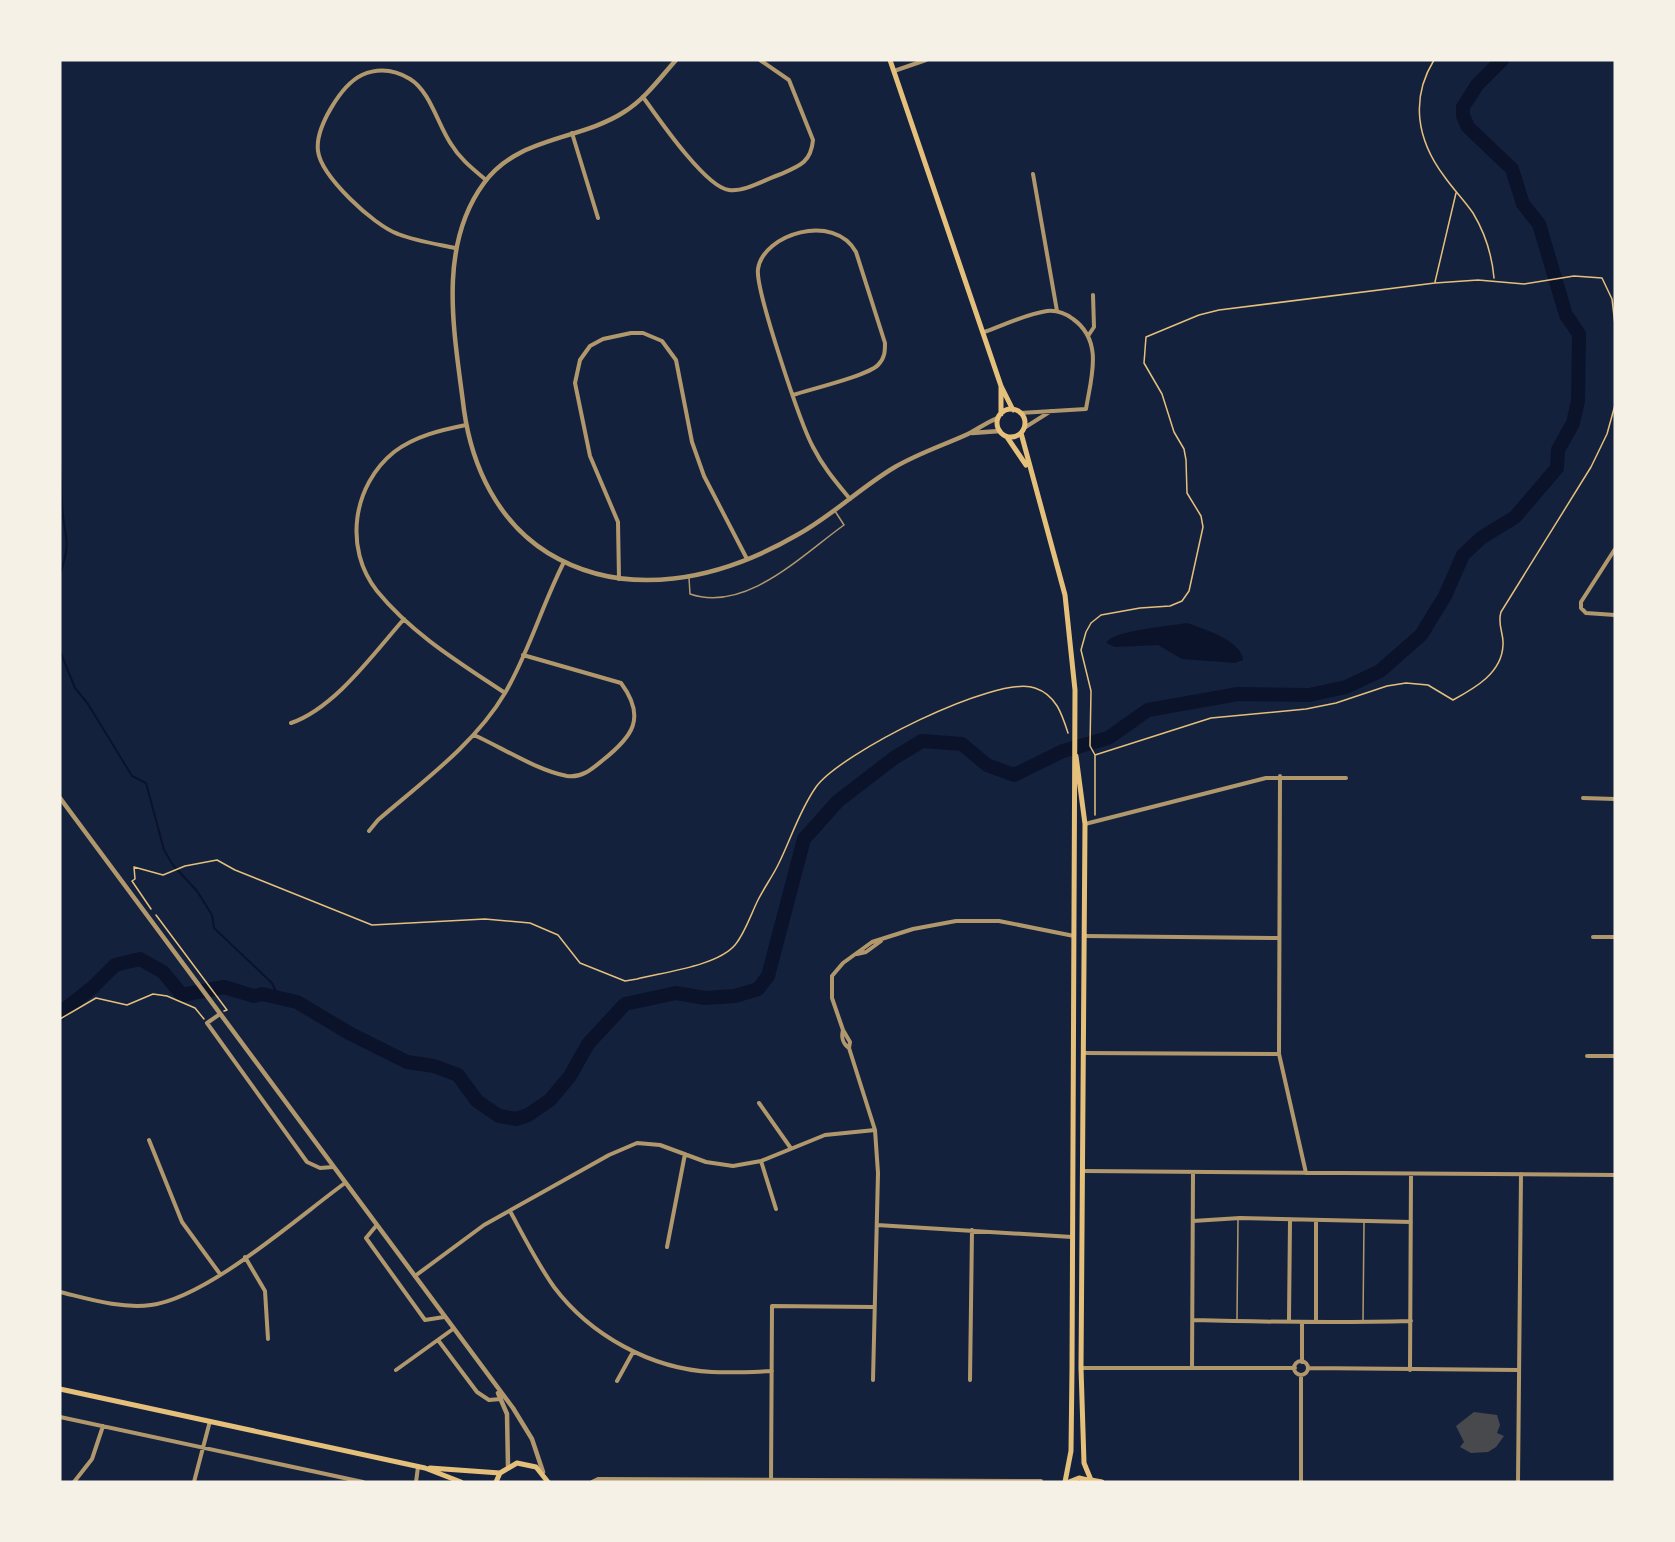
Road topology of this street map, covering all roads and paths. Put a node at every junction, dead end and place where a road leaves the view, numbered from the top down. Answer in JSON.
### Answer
{"nodes":[{"id":1,"x":676,"y":60,"type":"edge"},
{"id":2,"x":760,"y":60,"type":"edge"},
{"id":3,"x":890,"y":60,"type":"edge"},
{"id":4,"x":926,"y":60,"type":"edge"},
{"id":5,"x":1434,"y":60,"type":"edge"},
{"id":6,"x":894,"y":71,"type":"junction"},
{"id":7,"x":643,"y":98,"type":"junction"},
{"id":8,"x":572,"y":133,"type":"junction"},
{"id":9,"x":1033,"y":174,"type":"dead end"},
{"id":10,"x":486,"y":180,"type":"junction"},
{"id":11,"x":1456,"y":192,"type":"junction"},
{"id":12,"x":598,"y":218,"type":"dead end"},
{"id":13,"x":456,"y":248,"type":"junction"},
{"id":14,"x":1494,"y":280,"type":"junction"},
{"id":15,"x":1435,"y":283,"type":"junction"},
{"id":16,"x":1093,"y":295,"type":"dead end"},
{"id":17,"x":1057,"y":311,"type":"junction"},
{"id":18,"x":1615,"y":326,"type":"edge"},
{"id":19,"x":984,"y":332,"type":"junction"},
{"id":20,"x":1089,"y":336,"type":"junction"},
{"id":21,"x":1001,"y":386,"type":"junction"},
{"id":22,"x":793,"y":395,"type":"junction"},
{"id":23,"x":1615,"y":405,"type":"edge"},
{"id":24,"x":1013,"y":410,"type":"junction"},
{"id":25,"x":1052,"y":411,"type":"junction"},
{"id":26,"x":1020,"y":413,"type":"junction"},
{"id":27,"x":999,"y":416,"type":"junction"},
{"id":28,"x":466,"y":425,"type":"junction"},
{"id":29,"x":1022,"y":430,"type":"junction"},
{"id":30,"x":1000,"y":432,"type":"junction"},
{"id":31,"x":969,"y":433,"type":"junction"},
{"id":32,"x":1007,"y":436,"type":"junction"},
{"id":33,"x":1029,"y":469,"type":"junction"},
{"id":34,"x":850,"y":499,"type":"junction"},
{"id":35,"x":835,"y":510,"type":"junction"},
{"id":36,"x":1615,"y":549,"type":"edge"},
{"id":37,"x":747,"y":559,"type":"junction"},
{"id":38,"x":564,"y":562,"type":"junction"},
{"id":39,"x":688,"y":577,"type":"junction"},
{"id":40,"x":618,"y":579,"type":"junction"},
{"id":41,"x":1615,"y":615,"type":"edge"},
{"id":42,"x":404,"y":619,"type":"junction"},
{"id":43,"x":523,"y":655,"type":"junction"},
{"id":44,"x":505,"y":693,"type":"junction"},
{"id":45,"x":291,"y":723,"type":"dead end"},
{"id":46,"x":1068,"y":734,"type":"dead end"},
{"id":47,"x":474,"y":735,"type":"junction"},
{"id":48,"x":1075,"y":754,"type":"junction"},
{"id":49,"x":1095,"y":755,"type":"junction"},
{"id":50,"x":1280,"y":776,"type":"junction"},
{"id":51,"x":1346,"y":778,"type":"dead end"},
{"id":52,"x":60,"y":798,"type":"edge"},
{"id":53,"x":1583,"y":798,"type":"dead end"},
{"id":54,"x":1615,"y":799,"type":"edge"},
{"id":55,"x":1095,"y":820,"type":"junction"},
{"id":56,"x":1085,"y":824,"type":"junction"},
{"id":57,"x":1076,"y":826,"type":"junction"},
{"id":58,"x":369,"y":831,"type":"dead end"},
{"id":59,"x":1074,"y":936,"type":"junction"},
{"id":60,"x":1085,"y":936,"type":"junction"},
{"id":61,"x":1593,"y":937,"type":"dead end"},
{"id":62,"x":1615,"y":937,"type":"edge"},
{"id":63,"x":1279,"y":938,"type":"junction"},
{"id":64,"x":216,"y":996,"type":"dead end"},
{"id":65,"x":220,"y":1014,"type":"junction"},
{"id":66,"x":60,"y":1020,"type":"edge"},
{"id":67,"x":207,"y":1023,"type":"junction"},
{"id":68,"x":1083,"y":1053,"type":"junction"},
{"id":69,"x":1279,"y":1054,"type":"junction"},
{"id":70,"x":1587,"y":1056,"type":"dead end"},
{"id":71,"x":1615,"y":1056,"type":"edge"},
{"id":72,"x":759,"y":1103,"type":"dead end"},
{"id":73,"x":875,"y":1130,"type":"junction"},
{"id":74,"x":149,"y":1140,"type":"dead end"},
{"id":75,"x":790,"y":1147,"type":"junction"},
{"id":76,"x":686,"y":1154,"type":"junction"},
{"id":77,"x":761,"y":1161,"type":"junction"},
{"id":78,"x":333,"y":1167,"type":"junction"},
{"id":79,"x":1074,"y":1171,"type":"junction"},
{"id":80,"x":1084,"y":1171,"type":"junction"},
{"id":81,"x":1193,"y":1173,"type":"junction"},
{"id":82,"x":1306,"y":1173,"type":"junction"},
{"id":83,"x":1412,"y":1174,"type":"junction"},
{"id":84,"x":1521,"y":1174,"type":"junction"},
{"id":85,"x":1615,"y":1175,"type":"edge"},
{"id":86,"x":345,"y":1183,"type":"junction"},
{"id":87,"x":776,"y":1209,"type":"dead end"},
{"id":88,"x":510,"y":1211,"type":"junction"},
{"id":89,"x":1238,"y":1219,"type":"junction"},
{"id":90,"x":1193,"y":1221,"type":"junction"},
{"id":91,"x":1290,"y":1221,"type":"junction"},
{"id":92,"x":1364,"y":1221,"type":"junction"},
{"id":93,"x":1316,"y":1222,"type":"junction"},
{"id":94,"x":1411,"y":1222,"type":"junction"},
{"id":95,"x":877,"y":1225,"type":"junction"},
{"id":96,"x":376,"y":1226,"type":"junction"},
{"id":97,"x":972,"y":1230,"type":"junction"},
{"id":98,"x":1072,"y":1237,"type":"junction"},
{"id":99,"x":1082,"y":1237,"type":"junction"},
{"id":100,"x":667,"y":1248,"type":"dead end"},
{"id":101,"x":245,"y":1257,"type":"junction"},
{"id":102,"x":220,"y":1274,"type":"junction"},
{"id":103,"x":414,"y":1276,"type":"junction"},
{"id":104,"x":60,"y":1292,"type":"edge"},
{"id":105,"x":873,"y":1307,"type":"junction"},
{"id":106,"x":444,"y":1317,"type":"junction"},
{"id":107,"x":1193,"y":1320,"type":"junction"},
{"id":108,"x":1289,"y":1320,"type":"junction"},
{"id":109,"x":1316,"y":1321,"type":"junction"},
{"id":110,"x":1302,"y":1322,"type":"junction"},
{"id":111,"x":1411,"y":1322,"type":"junction"},
{"id":112,"x":1237,"y":1323,"type":"junction"},
{"id":113,"x":1363,"y":1324,"type":"junction"},
{"id":114,"x":453,"y":1329,"type":"junction"},
{"id":115,"x":268,"y":1339,"type":"dead end"},
{"id":116,"x":438,"y":1340,"type":"junction"},
{"id":117,"x":633,"y":1352,"type":"junction"},
{"id":118,"x":1302,"y":1362,"type":"junction"},
{"id":119,"x":1081,"y":1368,"type":"junction"},
{"id":120,"x":1192,"y":1368,"type":"junction"},
{"id":121,"x":1295,"y":1368,"type":"junction"},
{"id":122,"x":1308,"y":1368,"type":"junction"},
{"id":123,"x":1072,"y":1369,"type":"junction"},
{"id":124,"x":396,"y":1370,"type":"dead end"},
{"id":125,"x":1410,"y":1370,"type":"junction"},
{"id":126,"x":1519,"y":1370,"type":"junction"},
{"id":127,"x":771,"y":1371,"type":"junction"},
{"id":128,"x":1302,"y":1375,"type":"junction"},
{"id":129,"x":873,"y":1380,"type":"dead end"},
{"id":130,"x":970,"y":1380,"type":"dead end"},
{"id":131,"x":617,"y":1381,"type":"dead end"},
{"id":132,"x":492,"y":1383,"type":"junction"},
{"id":133,"x":60,"y":1389,"type":"edge"},
{"id":134,"x":501,"y":1399,"type":"junction"},
{"id":135,"x":60,"y":1417,"type":"edge"},
{"id":136,"x":210,"y":1421,"type":"junction"},
{"id":137,"x":103,"y":1426,"type":"junction"},
{"id":138,"x":204,"y":1449,"type":"junction"},
{"id":139,"x":418,"y":1466,"type":"junction"},
{"id":140,"x":508,"y":1466,"type":"junction"},
{"id":141,"x":425,"y":1468,"type":"junction"},
{"id":142,"x":543,"y":1472,"type":"junction"},
{"id":143,"x":500,"y":1473,"type":"junction"},
{"id":144,"x":771,"y":1481,"type":"edge"},
{"id":145,"x":1041,"y":1481,"type":"edge"},
{"id":146,"x":1092,"y":1481,"type":"edge"},
{"id":147,"x":74,"y":1482,"type":"edge"},
{"id":148,"x":194,"y":1482,"type":"edge"},
{"id":149,"x":363,"y":1482,"type":"edge"},
{"id":150,"x":416,"y":1482,"type":"edge"},
{"id":151,"x":461,"y":1482,"type":"edge"},
{"id":152,"x":496,"y":1482,"type":"edge"},
{"id":153,"x":548,"y":1482,"type":"edge"},
{"id":154,"x":592,"y":1482,"type":"edge"},
{"id":155,"x":1008,"y":1482,"type":"edge"},
{"id":156,"x":1067,"y":1482,"type":"edge"},
{"id":157,"x":1102,"y":1482,"type":"edge"},
{"id":158,"x":1301,"y":1482,"type":"edge"},
{"id":159,"x":1518,"y":1482,"type":"edge"}],
"edges":[{"from":1,"to":7,"type":"street"},
{"from":2,"to":7,"type":"street"},
{"from":3,"to":6,"type":"main road"},
{"from":4,"to":6,"type":"street"},
{"from":5,"to":11,"type":"path"},
{"from":6,"to":19,"type":"main road"},
{"from":7,"to":8,"type":"street"},
{"from":8,"to":10,"type":"street"},
{"from":8,"to":12,"type":"street"},
{"from":9,"to":17,"type":"street"},
{"from":10,"to":13,"type":"street"},
{"from":10,"to":13,"type":"street"},
{"from":11,"to":14,"type":"path"},
{"from":11,"to":15,"type":"path"},
{"from":13,"to":28,"type":"street"},
{"from":14,"to":15,"type":"path"},
{"from":14,"to":18,"type":"path"},
{"from":15,"to":49,"type":"path"},
{"from":16,"to":20,"type":"street"},
{"from":17,"to":19,"type":"street"},
{"from":17,"to":20,"type":"street"},
{"from":19,"to":21,"type":"main road"},
{"from":20,"to":25,"type":"street"},
{"from":21,"to":24,"type":"main road"},
{"from":21,"to":27,"type":"main road"},
{"from":22,"to":22,"type":"street"},
{"from":22,"to":34,"type":"street"},
{"from":23,"to":49,"type":"path"},
{"from":24,"to":26,"type":"main road"},
{"from":24,"to":27,"type":"main road"},
{"from":25,"to":26,"type":"street"},
{"from":25,"to":29,"type":"street"},
{"from":26,"to":29,"type":"main road"},
{"from":27,"to":30,"type":"main road"},
{"from":27,"to":31,"type":"street"},
{"from":28,"to":38,"type":"street"},
{"from":28,"to":42,"type":"street"},
{"from":29,"to":32,"type":"main road"},
{"from":29,"to":33,"type":"main road"},
{"from":30,"to":31,"type":"street"},
{"from":30,"to":32,"type":"main road"},
{"from":31,"to":34,"type":"street"},
{"from":32,"to":33,"type":"main road"},
{"from":33,"to":48,"type":"main road"},
{"from":34,"to":35,"type":"street"},
{"from":35,"to":37,"type":"street"},
{"from":35,"to":39,"type":"lane"},
{"from":36,"to":41,"type":"street"},
{"from":37,"to":39,"type":"street"},
{"from":37,"to":40,"type":"street"},
{"from":38,"to":40,"type":"street"},
{"from":38,"to":43,"type":"street"},
{"from":39,"to":40,"type":"street"},
{"from":42,"to":44,"type":"street"},
{"from":42,"to":45,"type":"street"},
{"from":43,"to":44,"type":"street"},
{"from":43,"to":47,"type":"street"},
{"from":44,"to":47,"type":"street"},
{"from":46,"to":64,"type":"path"},
{"from":47,"to":58,"type":"street"},
{"from":48,"to":56,"type":"main road"},
{"from":48,"to":57,"type":"main road"},
{"from":49,"to":55,"type":"path"},
{"from":50,"to":51,"type":"street"},
{"from":50,"to":55,"type":"street"},
{"from":50,"to":63,"type":"street"},
{"from":52,"to":65,"type":"street"},
{"from":53,"to":54,"type":"street"},
{"from":55,"to":56,"type":"street"},
{"from":56,"to":57,"type":"main road"},
{"from":56,"to":60,"type":"main road"},
{"from":57,"to":59,"type":"main road"},
{"from":59,"to":60,"type":"main road"},
{"from":59,"to":73,"type":"street"},
{"from":59,"to":79,"type":"main road"},
{"from":60,"to":63,"type":"street"},
{"from":60,"to":68,"type":"main road"},
{"from":61,"to":62,"type":"street"},
{"from":63,"to":69,"type":"street"},
{"from":65,"to":67,"type":"street"},
{"from":65,"to":78,"type":"street"},
{"from":66,"to":67,"type":"path"},
{"from":67,"to":78,"type":"street"},
{"from":68,"to":69,"type":"street"},
{"from":68,"to":80,"type":"main road"},
{"from":69,"to":82,"type":"street"},
{"from":70,"to":71,"type":"street"},
{"from":72,"to":75,"type":"street"},
{"from":73,"to":75,"type":"street"},
{"from":73,"to":95,"type":"street"},
{"from":74,"to":102,"type":"street"},
{"from":75,"to":77,"type":"street"},
{"from":76,"to":77,"type":"street"},
{"from":76,"to":88,"type":"street"},
{"from":76,"to":100,"type":"street"},
{"from":77,"to":87,"type":"street"},
{"from":78,"to":86,"type":"street"},
{"from":79,"to":80,"type":"main road"},
{"from":79,"to":98,"type":"main road"},
{"from":80,"to":81,"type":"street"},
{"from":80,"to":99,"type":"main road"},
{"from":81,"to":82,"type":"street"},
{"from":81,"to":90,"type":"street"},
{"from":82,"to":83,"type":"street"},
{"from":83,"to":84,"type":"street"},
{"from":83,"to":94,"type":"street"},
{"from":84,"to":85,"type":"street"},
{"from":84,"to":126,"type":"street"},
{"from":86,"to":96,"type":"street"},
{"from":86,"to":101,"type":"street"},
{"from":88,"to":103,"type":"street"},
{"from":88,"to":117,"type":"street"},
{"from":89,"to":90,"type":"street"},
{"from":89,"to":91,"type":"street"},
{"from":89,"to":112,"type":"lane"},
{"from":90,"to":107,"type":"street"},
{"from":91,"to":93,"type":"street"},
{"from":91,"to":108,"type":"street"},
{"from":92,"to":93,"type":"street"},
{"from":92,"to":94,"type":"street"},
{"from":92,"to":113,"type":"lane"},
{"from":93,"to":109,"type":"street"},
{"from":94,"to":111,"type":"street"},
{"from":95,"to":97,"type":"street"},
{"from":95,"to":105,"type":"street"},
{"from":96,"to":103,"type":"street"},
{"from":96,"to":106,"type":"street"},
{"from":97,"to":98,"type":"street"},
{"from":97,"to":130,"type":"street"},
{"from":98,"to":99,"type":"main road"},
{"from":98,"to":123,"type":"main road"},
{"from":99,"to":119,"type":"main road"},
{"from":101,"to":102,"type":"street"},
{"from":101,"to":115,"type":"street"},
{"from":102,"to":104,"type":"street"},
{"from":103,"to":106,"type":"street"},
{"from":105,"to":127,"type":"street"},
{"from":105,"to":129,"type":"street"},
{"from":106,"to":114,"type":"street"},
{"from":107,"to":112,"type":"street"},
{"from":107,"to":120,"type":"street"},
{"from":108,"to":110,"type":"street"},
{"from":108,"to":112,"type":"street"},
{"from":109,"to":110,"type":"street"},
{"from":109,"to":113,"type":"street"},
{"from":110,"to":118,"type":"street"},
{"from":111,"to":113,"type":"street"},
{"from":111,"to":125,"type":"street"},
{"from":114,"to":116,"type":"street"},
{"from":114,"to":132,"type":"street"},
{"from":116,"to":124,"type":"street"},
{"from":116,"to":134,"type":"street"},
{"from":117,"to":127,"type":"street"},
{"from":117,"to":131,"type":"street"},
{"from":118,"to":121,"type":"street"},
{"from":118,"to":122,"type":"street"},
{"from":119,"to":120,"type":"street"},
{"from":119,"to":123,"type":"main road"},
{"from":119,"to":146,"type":"main road"},
{"from":120,"to":121,"type":"street"},
{"from":121,"to":128,"type":"street"},
{"from":122,"to":125,"type":"street"},
{"from":122,"to":128,"type":"street"},
{"from":123,"to":156,"type":"main road"},
{"from":125,"to":126,"type":"street"},
{"from":126,"to":159,"type":"street"},
{"from":127,"to":144,"type":"street"},
{"from":128,"to":158,"type":"street"},
{"from":132,"to":134,"type":"street"},
{"from":132,"to":142,"type":"street"},
{"from":133,"to":136,"type":"main road"},
{"from":134,"to":140,"type":"street"},
{"from":135,"to":137,"type":"street"},
{"from":136,"to":138,"type":"street"},
{"from":136,"to":139,"type":"main road"},
{"from":137,"to":138,"type":"street"},
{"from":137,"to":147,"type":"street"},
{"from":138,"to":148,"type":"street"},
{"from":138,"to":149,"type":"street"},
{"from":139,"to":141,"type":"main road"},
{"from":139,"to":150,"type":"street"},
{"from":140,"to":142,"type":"main road"},
{"from":140,"to":143,"type":"main road"},
{"from":141,"to":143,"type":"main road"},
{"from":141,"to":151,"type":"main road"},
{"from":142,"to":153,"type":"main road"},
{"from":143,"to":152,"type":"main road"},
{"from":144,"to":154,"type":"street"},
{"from":144,"to":155,"type":"street"},
{"from":145,"to":155,"type":"street"},
{"from":146,"to":156,"type":"main road"},
{"from":146,"to":157,"type":"main road"}]}
